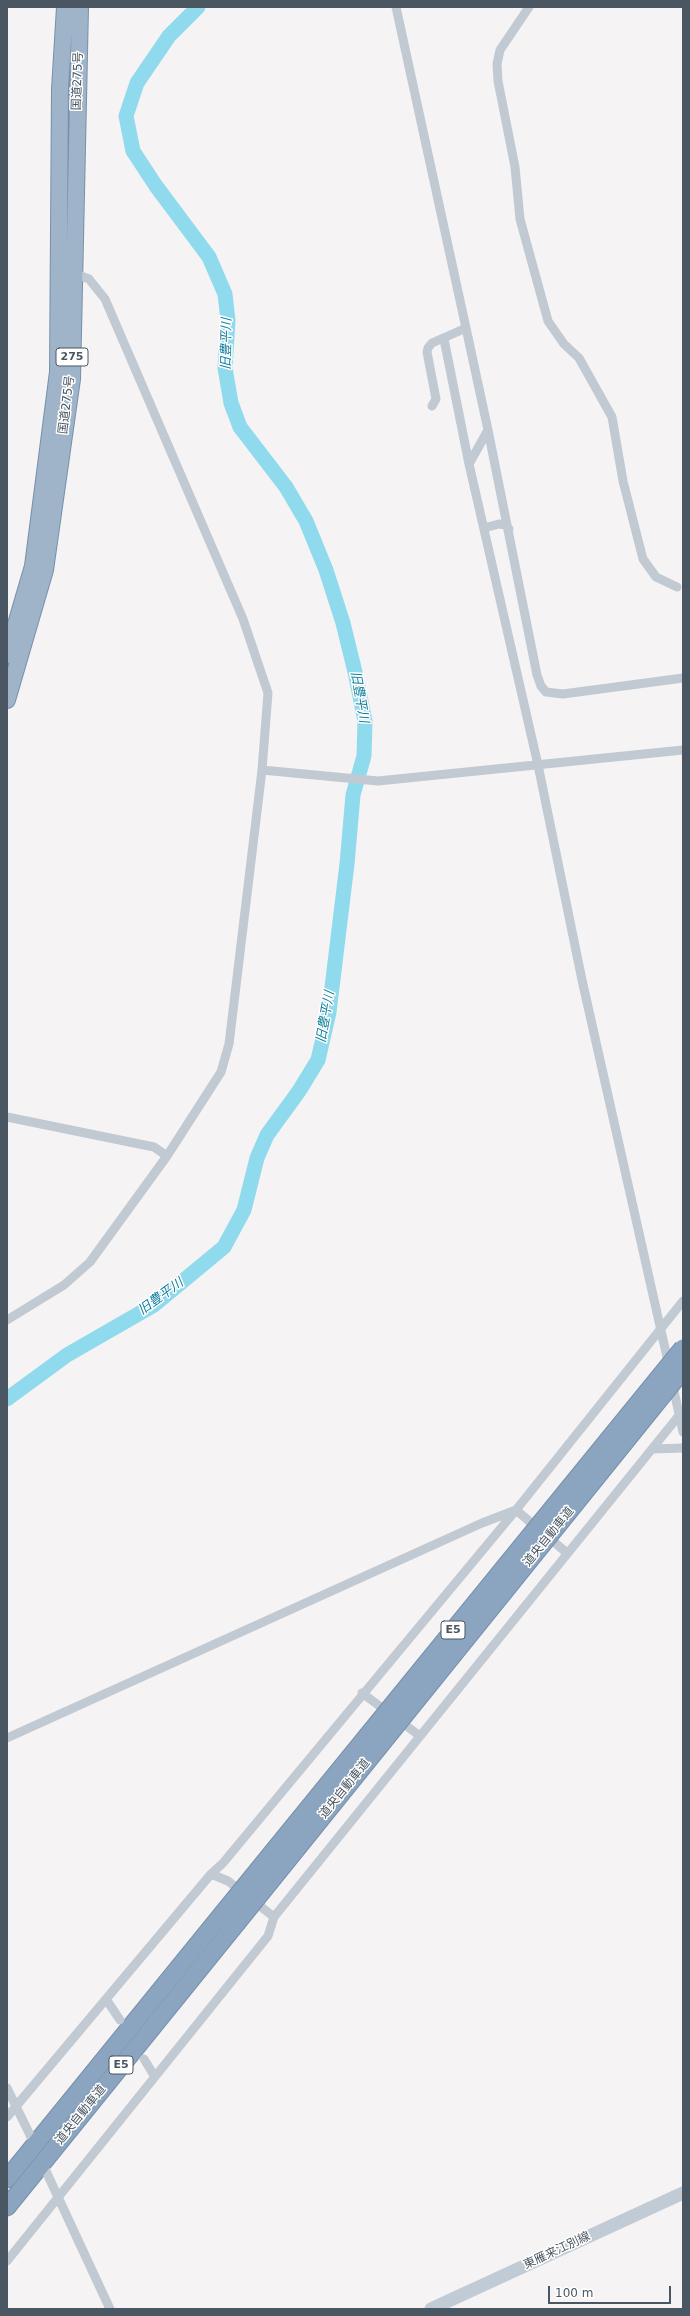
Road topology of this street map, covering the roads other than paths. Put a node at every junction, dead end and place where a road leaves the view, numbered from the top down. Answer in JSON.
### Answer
{"nodes":[{"id":1,"x":65,"y":7,"type":"edge"},
{"id":2,"x":80,"y":7,"type":"edge"},
{"id":3,"x":396,"y":7,"type":"edge"},
{"id":4,"x":529,"y":7,"type":"edge"},
{"id":5,"x":65,"y":272,"type":"junction"},
{"id":6,"x":466,"y":328,"type":"junction"},
{"id":7,"x":444,"y":339,"type":"junction"},
{"id":8,"x":432,"y":406,"type":"dead end"},
{"id":9,"x":488,"y":430,"type":"junction"},
{"id":10,"x":469,"y":464,"type":"junction"},
{"id":11,"x":484,"y":528,"type":"junction"},
{"id":12,"x":509,"y":529,"type":"junction"},
{"id":13,"x":677,"y":586,"type":"dead end"},
{"id":14,"x":7,"y":655,"type":"edge"},
{"id":15,"x":683,"y":678,"type":"edge"},
{"id":16,"x":7,"y":700,"type":"edge"},
{"id":17,"x":683,"y":750,"type":"edge"},
{"id":18,"x":538,"y":765,"type":"junction"},
{"id":19,"x":262,"y":770,"type":"junction"},
{"id":20,"x":7,"y":1117,"type":"edge"},
{"id":21,"x":167,"y":1156,"type":"junction"},
{"id":22,"x":683,"y":1301,"type":"edge"},
{"id":23,"x":7,"y":1320,"type":"edge"},
{"id":24,"x":661,"y":1328,"type":"junction"},
{"id":25,"x":683,"y":1348,"type":"edge"},
{"id":26,"x":683,"y":1370,"type":"edge"},
{"id":27,"x":681,"y":1413,"type":"edge"},
{"id":28,"x":683,"y":1432,"type":"edge"},
{"id":29,"x":683,"y":1448,"type":"edge"},
{"id":30,"x":653,"y":1449,"type":"junction"},
{"id":31,"x":516,"y":1510,"type":"junction"},
{"id":32,"x":567,"y":1553,"type":"junction"},
{"id":33,"x":362,"y":1694,"type":"junction"},
{"id":34,"x":420,"y":1736,"type":"junction"},
{"id":35,"x":7,"y":1738,"type":"edge"},
{"id":36,"x":211,"y":1874,"type":"junction"},
{"id":37,"x":274,"y":1917,"type":"junction"},
{"id":38,"x":106,"y":1998,"type":"junction"},
{"id":39,"x":120,"y":2020,"type":"dead end"},
{"id":40,"x":144,"y":2059,"type":"dead end"},
{"id":41,"x":155,"y":2077,"type":"junction"},
{"id":42,"x":7,"y":2088,"type":"edge"},
{"id":43,"x":16,"y":2107,"type":"junction"},
{"id":44,"x":7,"y":2117,"type":"edge"},
{"id":45,"x":31,"y":2137,"type":"dead end"},
{"id":46,"x":45,"y":2169,"type":"dead end"},
{"id":47,"x":7,"y":2179,"type":"edge"},
{"id":48,"x":683,"y":2194,"type":"edge"},
{"id":49,"x":58,"y":2197,"type":"junction"},
{"id":50,"x":7,"y":2207,"type":"edge"},
{"id":51,"x":7,"y":2261,"type":"edge"},
{"id":52,"x":110,"y":2309,"type":"edge"},
{"id":53,"x":431,"y":2309,"type":"edge"}],
"edges":[{"from":1,"to":5,"type":"highway","name":"国道275号","number":"275"},
{"from":2,"to":5,"type":"highway","name":"国道275号","number":"275"},
{"from":3,"to":6,"type":"street"},
{"from":4,"to":13,"type":"street"},
{"from":5,"to":14,"type":"highway","name":"国道275号","number":"275"},
{"from":5,"to":16,"type":"highway","name":"国道275号","number":"275"},
{"from":5,"to":19,"type":"street"},
{"from":6,"to":7,"type":"street"},
{"from":6,"to":9,"type":"street"},
{"from":7,"to":8,"type":"street"},
{"from":7,"to":10,"type":"street"},
{"from":9,"to":10,"type":"street"},
{"from":9,"to":12,"type":"street"},
{"from":10,"to":11,"type":"street"},
{"from":11,"to":12,"type":"street"},
{"from":11,"to":18,"type":"street"},
{"from":12,"to":15,"type":"street"},
{"from":17,"to":18,"type":"street"},
{"from":18,"to":19,"type":"street"},
{"from":18,"to":24,"type":"street"},
{"from":19,"to":21,"type":"street"},
{"from":20,"to":21,"type":"street"},
{"from":21,"to":23,"type":"street"},
{"from":22,"to":24,"type":"street"},
{"from":24,"to":27,"type":"street"},
{"from":24,"to":31,"type":"street"},
{"from":25,"to":47,"type":"highway","name":"道央自動車道","number":"E5","bridge":true},
{"from":26,"to":50,"type":"highway","name":"道央自動車道","number":"E5","bridge":true},
{"from":27,"to":28,"type":"street"},
{"from":27,"to":30,"type":"street"},
{"from":29,"to":30,"type":"street"},
{"from":30,"to":32,"type":"street"},
{"from":31,"to":32,"type":"street"},
{"from":31,"to":33,"type":"street"},
{"from":31,"to":35,"type":"street"},
{"from":32,"to":34,"type":"street"},
{"from":33,"to":34,"type":"street"},
{"from":33,"to":36,"type":"street"},
{"from":34,"to":37,"type":"street"},
{"from":36,"to":37,"type":"street"},
{"from":36,"to":38,"type":"street"},
{"from":37,"to":41,"type":"street"},
{"from":38,"to":39,"type":"street"},
{"from":38,"to":43,"type":"street"},
{"from":40,"to":41,"type":"street"},
{"from":41,"to":49,"type":"street"},
{"from":42,"to":43,"type":"street"},
{"from":43,"to":44,"type":"street"},
{"from":43,"to":45,"type":"street"},
{"from":46,"to":49,"type":"street"},
{"from":48,"to":53,"type":"main road","name":"東雁来江別線"},
{"from":49,"to":51,"type":"street"},
{"from":49,"to":52,"type":"street"}]}
